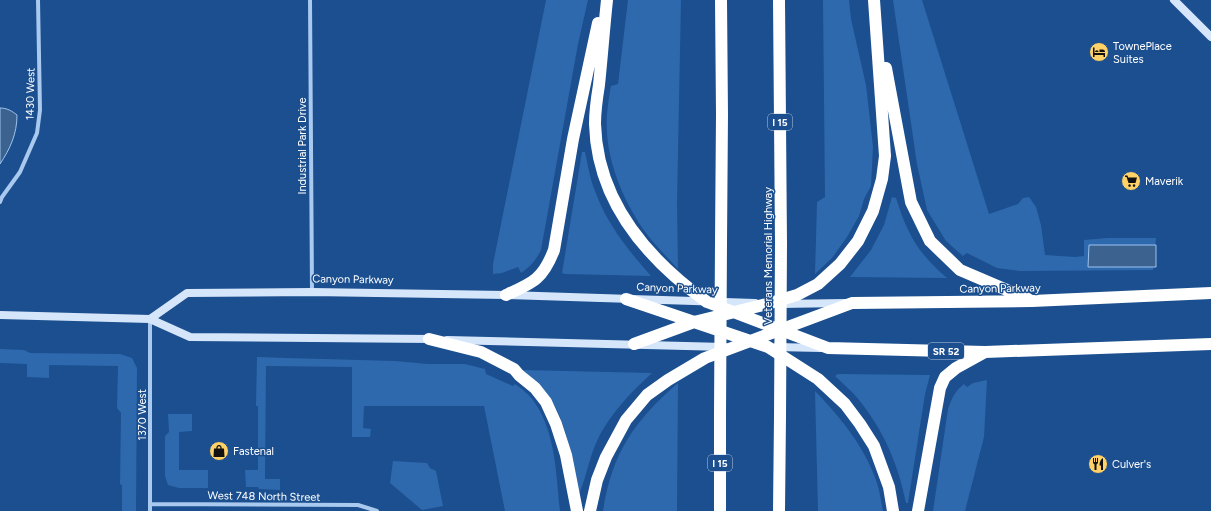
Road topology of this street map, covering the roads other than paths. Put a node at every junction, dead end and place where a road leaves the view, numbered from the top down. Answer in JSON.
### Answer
{"nodes":[{"id":1,"x":38,"y":0,"type":"edge"},
{"id":2,"x":310,"y":0,"type":"edge"},
{"id":3,"x":603,"y":0,"type":"edge"},
{"id":4,"x":607,"y":0,"type":"edge"},
{"id":5,"x":721,"y":0,"type":"edge"},
{"id":6,"x":780,"y":0,"type":"edge"},
{"id":7,"x":1174,"y":0,"type":"edge"},
{"id":8,"x":875,"y":4,"type":"edge"},
{"id":9,"x":1211,"y":36,"type":"edge"},
{"id":10,"x":0,"y":202,"type":"edge"},
{"id":11,"x":312,"y":292,"type":"junction"},
{"id":12,"x":1211,"y":293,"type":"edge"},
{"id":13,"x":506,"y":294,"type":"junction"},
{"id":14,"x":626,"y":299,"type":"junction"},
{"id":15,"x":1032,"y":301,"type":"junction"},
{"id":16,"x":709,"y":302,"type":"junction"},
{"id":17,"x":852,"y":303,"type":"junction"},
{"id":18,"x":767,"y":304,"type":"junction"},
{"id":19,"x":734,"y":312,"type":"junction"},
{"id":20,"x":0,"y":315,"type":"edge"},
{"id":21,"x":150,"y":318,"type":"junction"},
{"id":22,"x":694,"y":322,"type":"junction"},
{"id":23,"x":780,"y":330,"type":"junction"},
{"id":24,"x":429,"y":339,"type":"junction"},
{"id":25,"x":750,"y":341,"type":"junction"},
{"id":26,"x":634,"y":344,"type":"junction"},
{"id":27,"x":1211,"y":344,"type":"edge"},
{"id":28,"x":735,"y":347,"type":"junction"},
{"id":29,"x":768,"y":347,"type":"junction"},
{"id":30,"x":828,"y":348,"type":"junction"},
{"id":31,"x":985,"y":352,"type":"junction"},
{"id":32,"x":150,"y":504,"type":"junction"},
{"id":33,"x":150,"y":511,"type":"edge"},
{"id":34,"x":377,"y":511,"type":"edge"},
{"id":35,"x":577,"y":511,"type":"edge"},
{"id":36,"x":590,"y":511,"type":"edge"},
{"id":37,"x":720,"y":511,"type":"edge"},
{"id":38,"x":778,"y":511,"type":"edge"},
{"id":39,"x":893,"y":511,"type":"edge"},
{"id":40,"x":918,"y":511,"type":"edge"}],
"edges":[{"from":1,"to":10,"type":"street","name":"1430 West"},
{"from":2,"to":11,"type":"street","name":"Industrial Park Drive"},
{"from":3,"to":13,"type":"highway"},
{"from":4,"to":16,"type":"highway"},
{"from":5,"to":37,"type":"highway","number":"I 15","bridge":true},
{"from":6,"to":38,"type":"highway","name":"Veterans Memorial Highway","number":"I 15","bridge":true},
{"from":7,"to":9,"type":"main road"},
{"from":8,"to":15,"type":"highway"},
{"from":8,"to":18,"type":"highway"},
{"from":11,"to":13,"type":"main road","name":"Canyon Parkway"},
{"from":11,"to":21,"type":"main road","name":"Canyon Parkway"},
{"from":12,"to":15,"type":"highway","name":"Canyon Parkway"},
{"from":13,"to":14,"type":"main road","name":"Canyon Parkway"},
{"from":14,"to":16,"type":"main road","name":"Canyon Parkway"},
{"from":14,"to":22,"type":"highway"},
{"from":15,"to":17,"type":"highway","name":"Canyon Parkway"},
{"from":16,"to":18,"type":"main road","name":"Canyon Parkway"},
{"from":16,"to":19,"type":"highway"},
{"from":17,"to":18,"type":"main road","name":"Canyon Parkway"},
{"from":17,"to":23,"type":"highway"},
{"from":18,"to":19,"type":"highway"},
{"from":19,"to":22,"type":"highway"},
{"from":19,"to":23,"type":"highway"},
{"from":20,"to":21,"type":"main road","number":"SR 52"},
{"from":21,"to":24,"type":"main road","number":"SR 52"},
{"from":21,"to":32,"type":"street","name":"1370 West"},
{"from":22,"to":25,"type":"highway"},
{"from":22,"to":26,"type":"highway"},
{"from":23,"to":25,"type":"highway"},
{"from":23,"to":30,"type":"highway"},
{"from":24,"to":26,"type":"main road","number":"SR 52"},
{"from":24,"to":35,"type":"highway"},
{"from":25,"to":28,"type":"highway"},
{"from":25,"to":29,"type":"highway"},
{"from":26,"to":28,"type":"main road","number":"SR 52"},
{"from":27,"to":31,"type":"highway","number":"SR 52"},
{"from":28,"to":29,"type":"main road","number":"SR 52"},
{"from":28,"to":36,"type":"highway"},
{"from":29,"to":30,"type":"main road","number":"SR 52"},
{"from":29,"to":39,"type":"highway"},
{"from":30,"to":31,"type":"highway","number":"SR 52"},
{"from":31,"to":40,"type":"highway"},
{"from":32,"to":33,"type":"street","name":"1370 West"},
{"from":32,"to":34,"type":"street","name":"West 748 North Street"}]}
